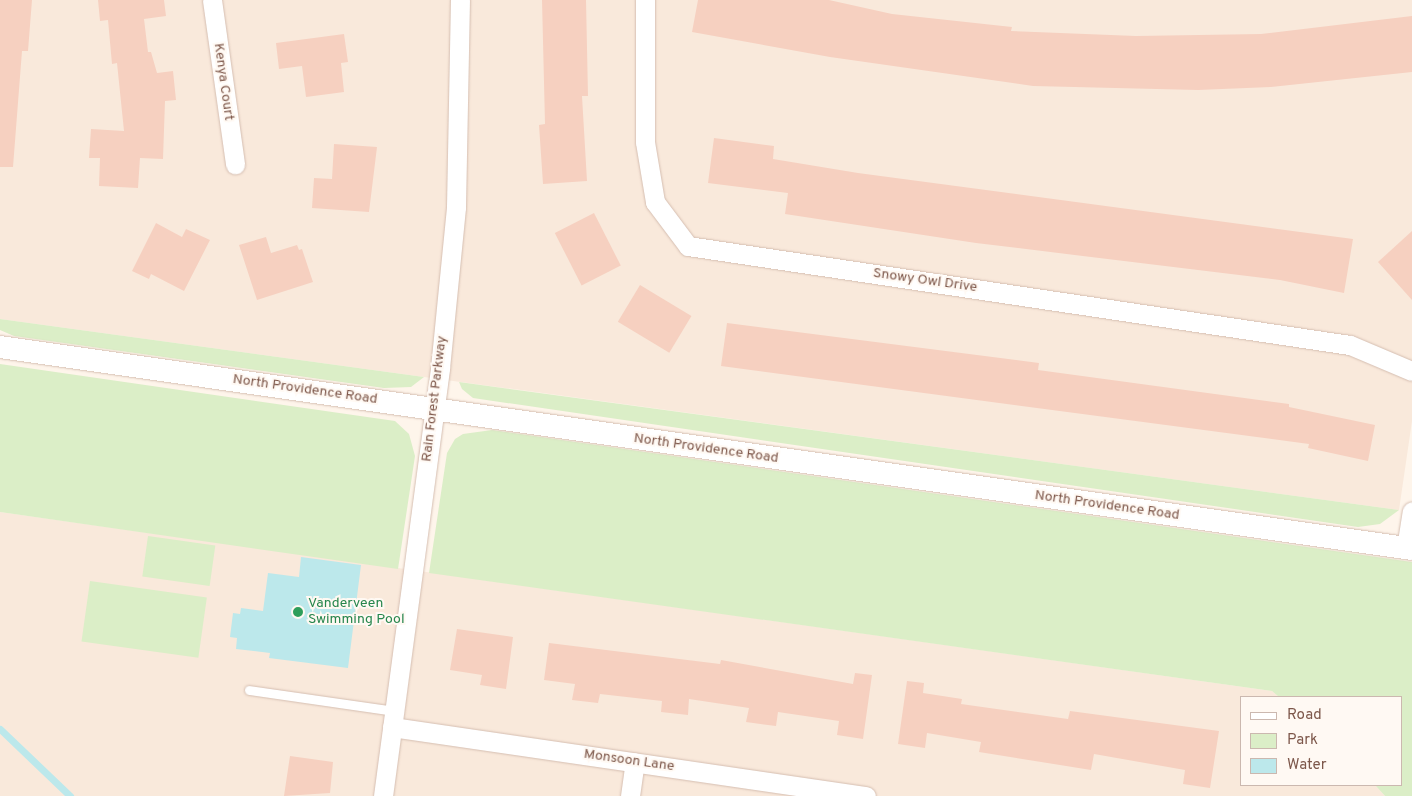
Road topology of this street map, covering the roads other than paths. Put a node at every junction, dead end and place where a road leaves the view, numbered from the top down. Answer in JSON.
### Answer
{"nodes":[{"id":1,"x":212,"y":0,"type":"edge"},
{"id":2,"x":460,"y":0,"type":"edge"},
{"id":3,"x":645,"y":0,"type":"edge"},
{"id":4,"x":235,"y":164,"type":"dead end"},
{"id":5,"x":0,"y":347,"type":"edge"},
{"id":6,"x":1412,"y":371,"type":"edge"},
{"id":7,"x":434,"y":410,"type":"junction"},
{"id":8,"x":1412,"y":511,"type":"edge"},
{"id":9,"x":1409,"y":548,"type":"edge"},
{"id":10,"x":249,"y":690,"type":"dead end"},
{"id":11,"x":394,"y":719,"type":"junction"},
{"id":12,"x":635,"y":762,"type":"junction"},
{"id":13,"x":383,"y":796,"type":"edge"},
{"id":14,"x":630,"y":796,"type":"edge"},
{"id":15,"x":866,"y":796,"type":"edge"}],
"edges":[{"from":1,"to":4,"type":"street","name":"Kenya Court"},
{"from":2,"to":7,"type":"street","name":"Rain Forest Parkway"},
{"from":3,"to":6,"type":"street","name":"Snowy Owl Drive"},
{"from":5,"to":7,"type":"street","name":"North Providence Road"},
{"from":7,"to":9,"type":"street","name":"North Providence Road"},
{"from":7,"to":11,"type":"street","name":"Rain Forest Parkway"},
{"from":8,"to":9,"type":"street"},
{"from":10,"to":11,"type":"lane"},
{"from":11,"to":12,"type":"street","name":"Monsoon Lane"},
{"from":11,"to":13,"type":"street","name":"Rain Forest Parkway"},
{"from":12,"to":14,"type":"street"},
{"from":12,"to":15,"type":"street","name":"Monsoon Lane"}]}
